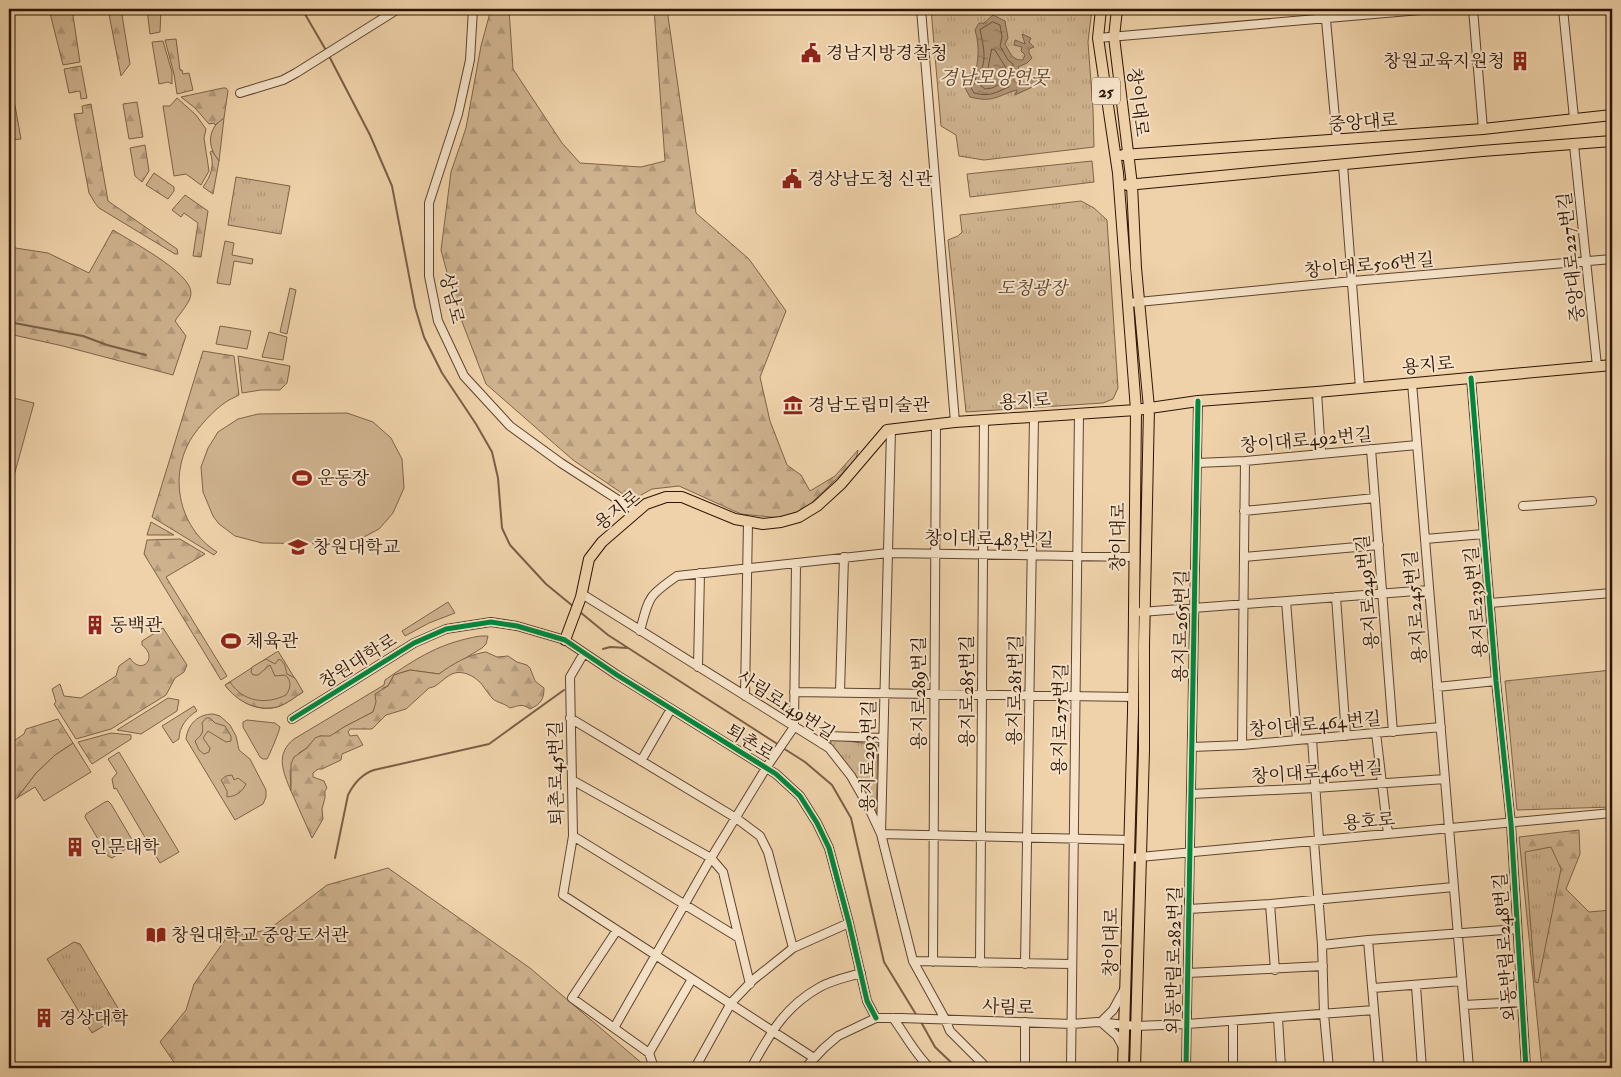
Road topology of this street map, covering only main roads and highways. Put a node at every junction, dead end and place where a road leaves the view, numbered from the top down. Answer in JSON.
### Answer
{"nodes":[{"id":1,"x":1101,"y":9,"type":"edge"},
{"id":2,"x":1117,"y":9,"type":"edge"},
{"id":3,"x":1612,"y":115,"type":"edge"},
{"id":4,"x":1612,"y":141,"type":"edge"},
{"id":5,"x":1116,"y":154,"type":"junction"},
{"id":6,"x":1128,"y":155,"type":"junction"},
{"id":7,"x":1132,"y":185,"type":"junction"},
{"id":8,"x":1119,"y":187,"type":"junction"},
{"id":9,"x":1612,"y":365,"type":"edge"},
{"id":10,"x":1149,"y":408,"type":"junction"},
{"id":11,"x":1136,"y":410,"type":"junction"},
{"id":12,"x":1139,"y":612,"type":"junction"},
{"id":13,"x":565,"y":640,"type":"road end"},
{"id":14,"x":1131,"y":1025,"type":"junction"},
{"id":15,"x":1123,"y":1068,"type":"edge"},
{"id":16,"x":1135,"y":1068,"type":"edge"}],
"edges":[{"from":1,"to":5,"type":"main road","name":"창이대로","number":"25"},
{"from":2,"to":6,"type":"main road","name":"창이대로"},
{"from":3,"to":6,"type":"main road","name":"중앙대로"},
{"from":4,"to":7,"type":"main road"},
{"from":5,"to":6,"type":"main road","name":"중앙대로"},
{"from":5,"to":8,"type":"main road","name":"창이대로","number":"25"},
{"from":6,"to":7,"type":"main road","name":"창이대로"},
{"from":7,"to":8,"type":"main road"},
{"from":7,"to":10,"type":"main road","name":"창이대로"},
{"from":8,"to":11,"type":"main road","name":"창이대로"},
{"from":9,"to":10,"type":"main road","name":"용지로"},
{"from":10,"to":11,"type":"main road","name":"용지로"},
{"from":10,"to":12,"type":"main road","name":"창이대로"},
{"from":11,"to":12,"type":"main road","name":"창이대로"},
{"from":11,"to":13,"type":"main road","name":"용지로"},
{"from":12,"to":14,"type":"main road","name":"창이대로"},
{"from":12,"to":14,"type":"main road","name":"창이대로"},
{"from":14,"to":15,"type":"main road","name":"창이대로"},
{"from":14,"to":16,"type":"main road","name":"창이대로"}]}
